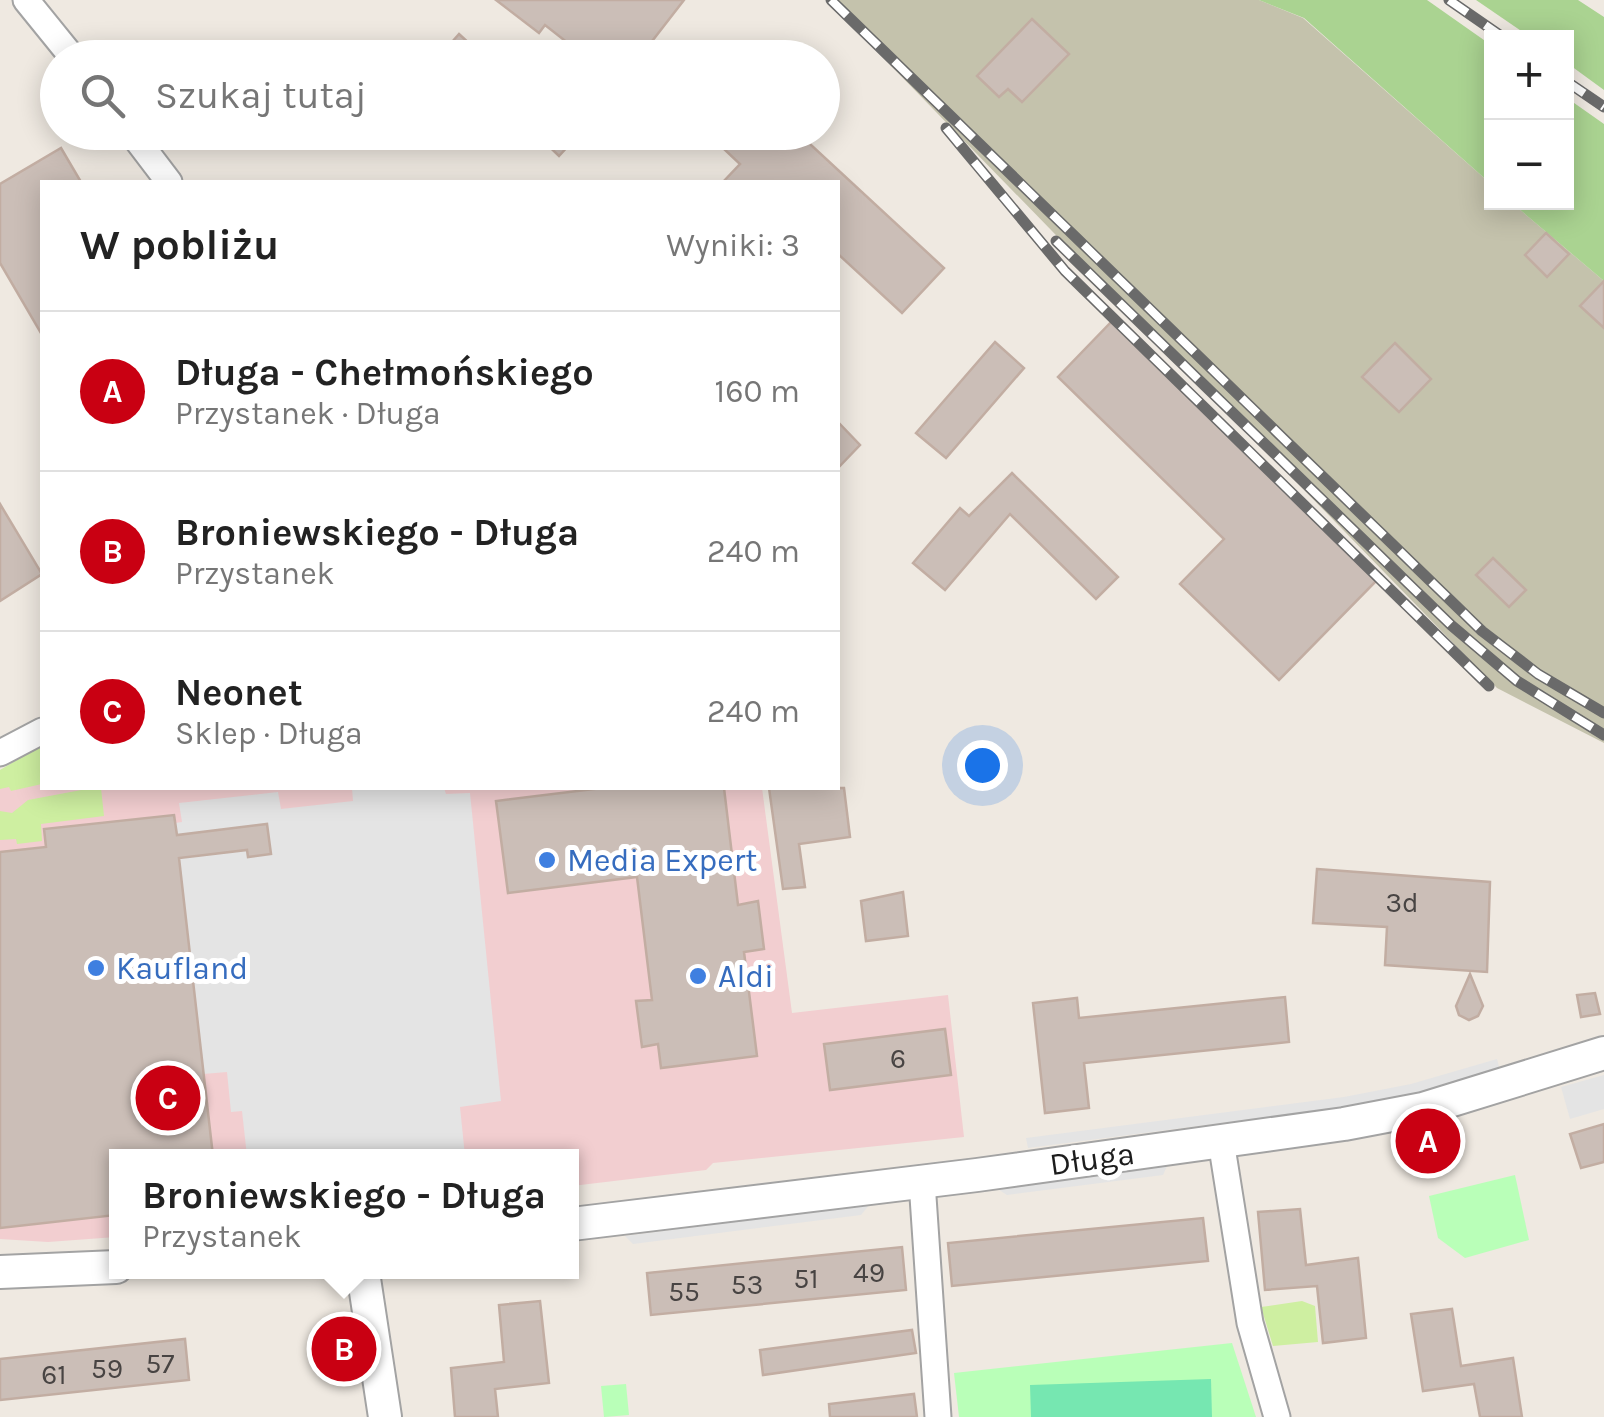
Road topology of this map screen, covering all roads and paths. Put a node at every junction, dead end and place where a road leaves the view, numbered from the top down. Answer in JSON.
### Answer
{"nodes":[{"id":1,"x":26,"y":0,"type":"edge"},
{"id":2,"x":58,"y":40,"type":"edge"},
{"id":3,"x":144,"y":150,"type":"edge"},
{"id":4,"x":166,"y":180,"type":"edge"},
{"id":5,"x":40,"y":733,"type":"edge"},
{"id":6,"x":0,"y":753,"type":"edge"},
{"id":7,"x":1604,"y":1053,"type":"edge"},
{"id":8,"x":1221,"y":1141,"type":"junction"},
{"id":9,"x":922,"y":1182,"type":"junction"},
{"id":10,"x":579,"y":1223,"type":"edge"},
{"id":11,"x":109,"y":1268,"type":"edge"},
{"id":12,"x":0,"y":1272,"type":"edge"},
{"id":13,"x":364,"y":1279,"type":"edge"},
{"id":14,"x":384,"y":1417,"type":"edge"},
{"id":15,"x":938,"y":1417,"type":"edge"},
{"id":16,"x":1277,"y":1417,"type":"edge"}],
"edges":[{"from":1,"to":2,"type":"street"},
{"from":3,"to":4,"type":"street"},
{"from":5,"to":6,"type":"street"},
{"from":7,"to":8,"type":"street","name":"Długa"},
{"from":8,"to":9,"type":"street","name":"Długa"},
{"from":8,"to":16,"type":"street"},
{"from":9,"to":10,"type":"street","name":"Długa"},
{"from":9,"to":15,"type":"street"},
{"from":11,"to":12,"type":"street"},
{"from":13,"to":14,"type":"street"}]}
